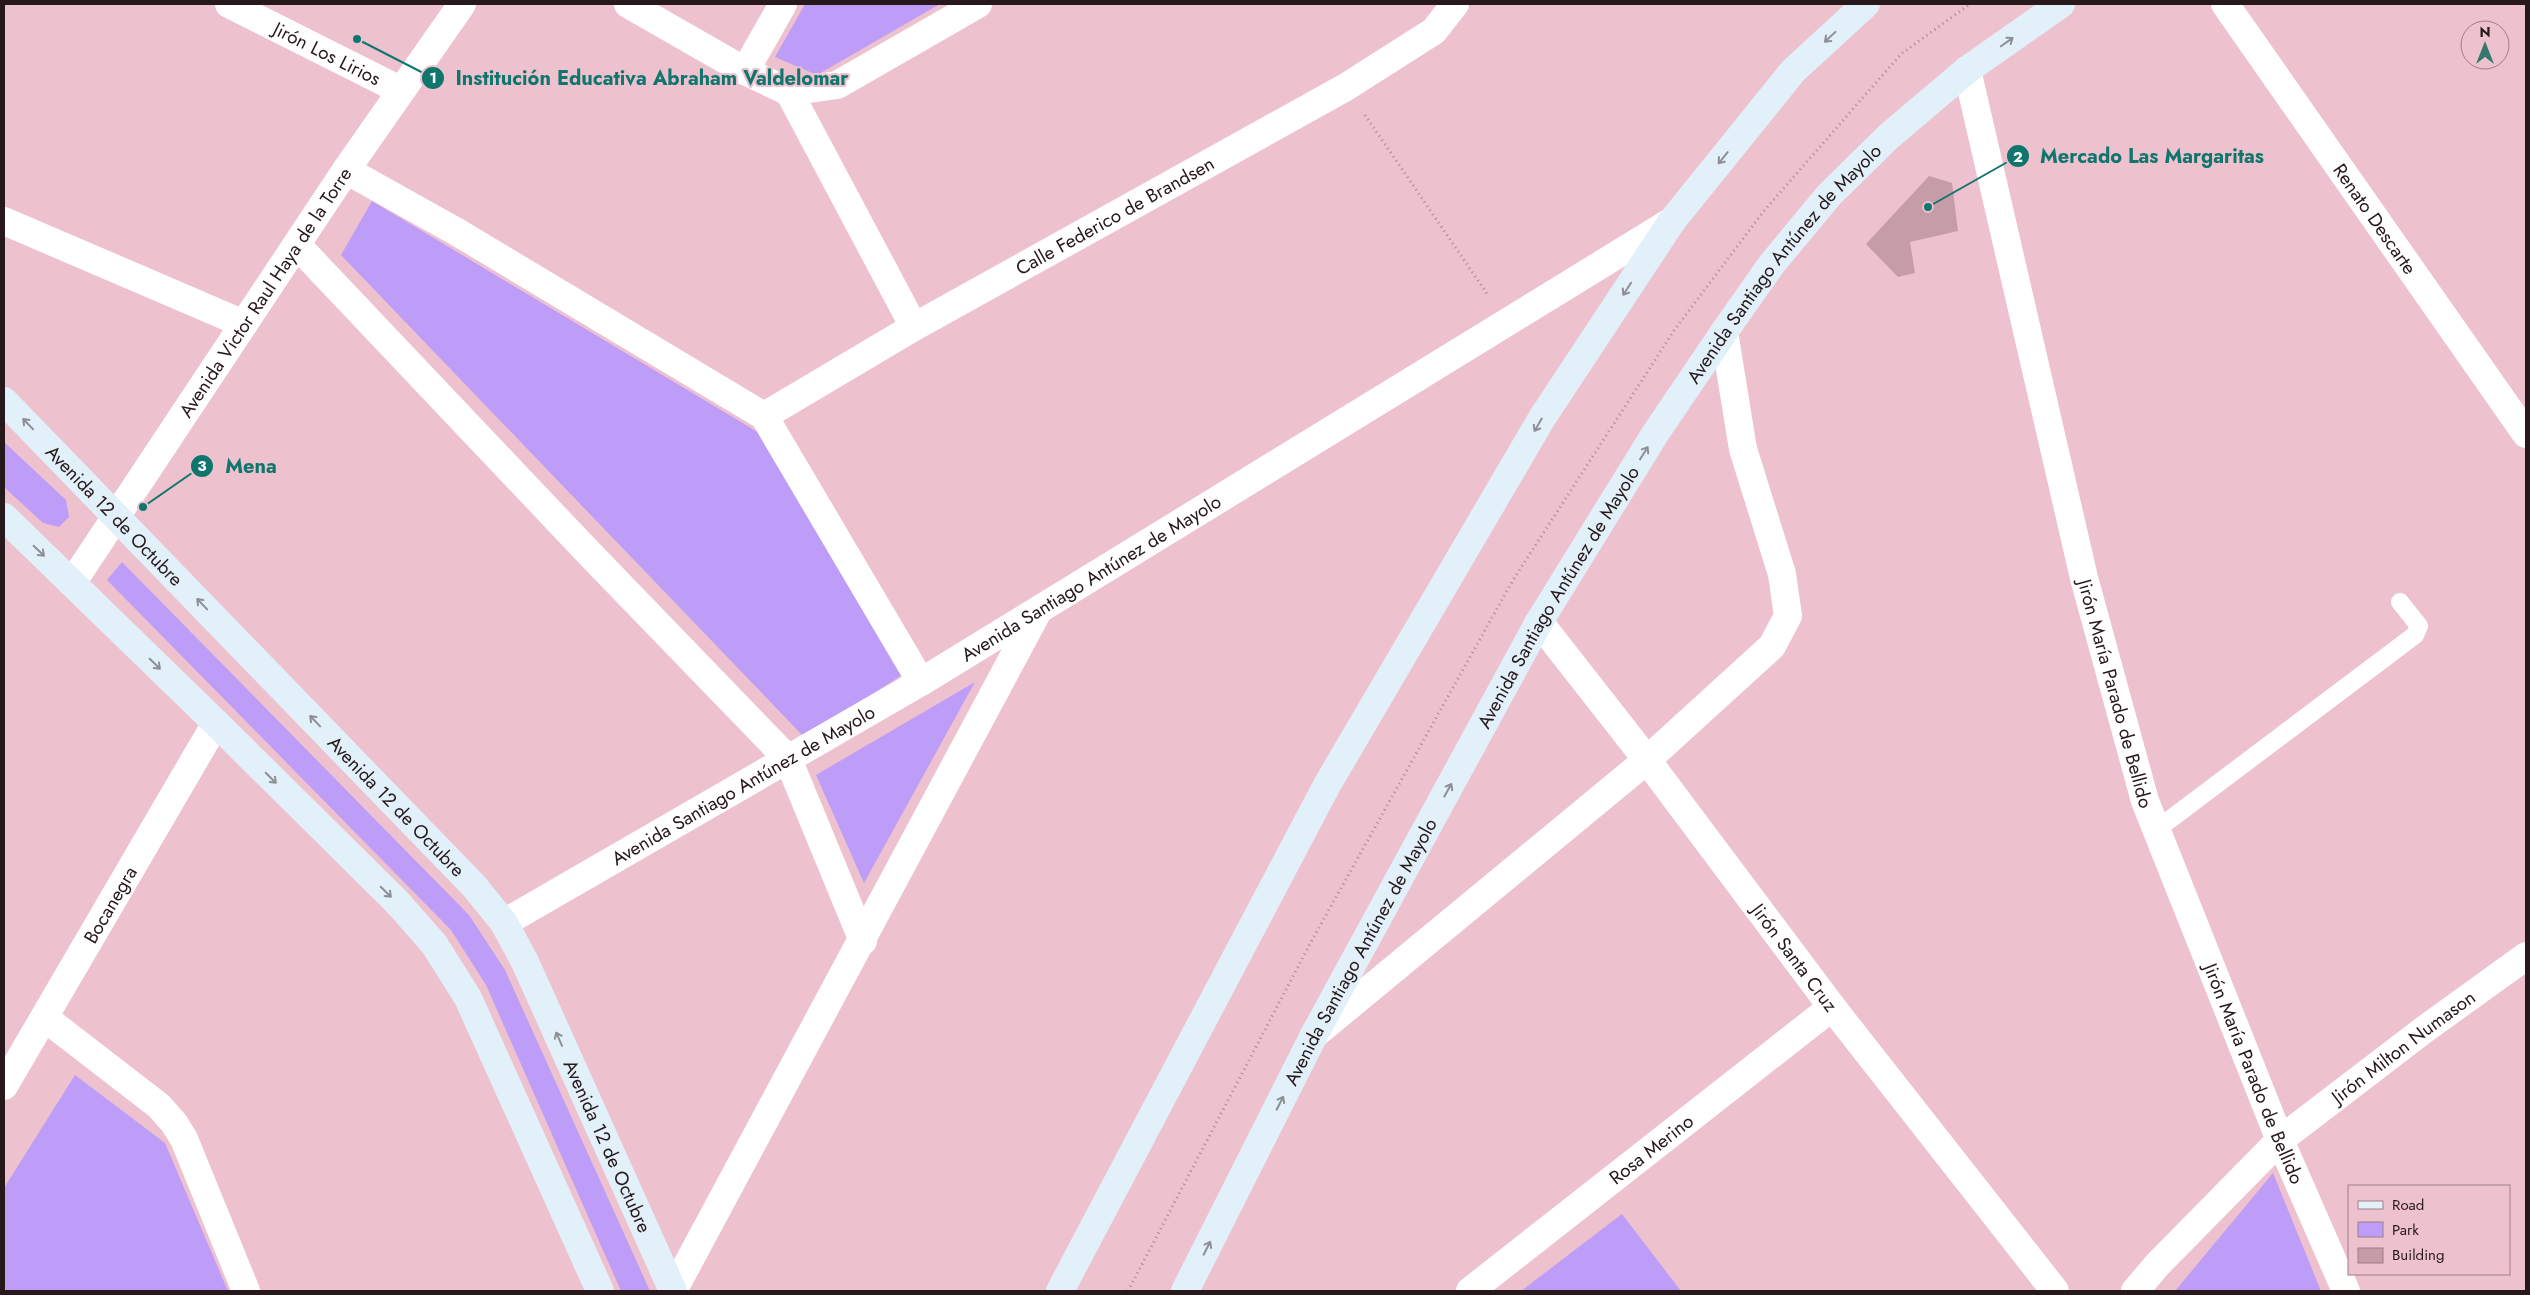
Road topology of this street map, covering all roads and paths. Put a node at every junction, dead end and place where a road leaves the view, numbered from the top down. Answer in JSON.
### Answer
{"nodes":[{"id":1,"x":228,"y":4,"type":"edge"},
{"id":2,"x":462,"y":4,"type":"edge"},
{"id":3,"x":628,"y":4,"type":"edge"},
{"id":4,"x":783,"y":4,"type":"edge"},
{"id":5,"x":978,"y":4,"type":"edge"},
{"id":6,"x":1455,"y":4,"type":"edge"},
{"id":7,"x":1866,"y":4,"type":"edge"},
{"id":8,"x":2061,"y":4,"type":"edge"},
{"id":9,"x":2225,"y":4,"type":"edge"},
{"id":10,"x":1967,"y":70,"type":"junction"},
{"id":11,"x":745,"y":71,"type":"junction"},
{"id":12,"x":1346,"y":87,"type":"junction"},
{"id":13,"x":400,"y":90,"type":"junction"},
{"id":14,"x":790,"y":92,"type":"junction"},
{"id":15,"x":346,"y":170,"type":"junction"},
{"id":16,"x":4,"y":221,"type":"edge"},
{"id":17,"x":1672,"y":221,"type":"junction"},
{"id":18,"x":296,"y":245,"type":"junction"},
{"id":19,"x":1507,"y":323,"type":"junction"},
{"id":20,"x":244,"y":324,"type":"junction"},
{"id":21,"x":914,"y":327,"type":"junction"},
{"id":22,"x":1724,"y":332,"type":"junction"},
{"id":23,"x":4,"y":400,"type":"edge"},
{"id":24,"x":764,"y":416,"type":"junction"},
{"id":25,"x":2526,"y":434,"type":"edge"},
{"id":26,"x":117,"y":516,"type":"junction"},
{"id":27,"x":4,"y":517,"type":"edge"},
{"id":28,"x":72,"y":583,"type":"junction"},
{"id":29,"x":2400,"y":602,"type":"dead end"},
{"id":30,"x":1037,"y":613,"type":"junction"},
{"id":31,"x":1540,"y":622,"type":"junction"},
{"id":32,"x":921,"y":682,"type":"junction"},
{"id":33,"x":216,"y":723,"type":"junction"},
{"id":34,"x":788,"y":758,"type":"junction"},
{"id":35,"x":1647,"y":760,"type":"junction"},
{"id":36,"x":2156,"y":830,"type":"junction"},
{"id":37,"x":504,"y":923,"type":"junction"},
{"id":38,"x":863,"y":941,"type":"junction"},
{"id":39,"x":2526,"y":956,"type":"edge"},
{"id":40,"x":1832,"y":1007,"type":"junction"},
{"id":41,"x":45,"y":1018,"type":"junction"},
{"id":42,"x":1314,"y":1035,"type":"junction"},
{"id":43,"x":4,"y":1086,"type":"edge"},
{"id":44,"x":2280,"y":1140,"type":"junction"},
{"id":45,"x":246,"y":1291,"type":"edge"},
{"id":46,"x":600,"y":1291,"type":"edge"},
{"id":47,"x":673,"y":1291,"type":"edge"},
{"id":48,"x":1060,"y":1291,"type":"edge"},
{"id":49,"x":1185,"y":1291,"type":"edge"},
{"id":50,"x":1470,"y":1291,"type":"edge"},
{"id":51,"x":2055,"y":1291,"type":"edge"},
{"id":52,"x":2135,"y":1291,"type":"edge"},
{"id":53,"x":2346,"y":1291,"type":"edge"}],
"edges":[{"from":1,"to":13,"type":"street","name":"Jirón Los Lirios"},
{"from":2,"to":13,"type":"street","name":"Avenida Victor Raul Haya de la Torre"},
{"from":3,"to":11,"type":"street"},
{"from":4,"to":11,"type":"street"},
{"from":5,"to":14,"type":"street"},
{"from":6,"to":12,"type":"street","name":"Calle Federico de Brandsen"},
{"from":7,"to":17,"type":"main road","name":"Avenida Santiago Antúnez de Mayolo","one_way":true},
{"from":10,"to":8,"type":"main road","name":"Avenida Santiago Antúnez de Mayolo","one_way":true},
{"from":9,"to":25,"type":"street","name":"Renato Descarte"},
{"from":10,"to":22,"type":"main road","name":"Avenida Santiago Antúnez de Mayolo"},
{"from":10,"to":36,"type":"street","name":"Jirón María Parado de Bellido"},
{"from":11,"to":14,"type":"street"},
{"from":12,"to":19,"type":"path"},
{"from":12,"to":21,"type":"street","name":"Calle Federico de Brandsen"},
{"from":13,"to":15,"type":"street","name":"Avenida Victor Raul Haya de la Torre"},
{"from":14,"to":21,"type":"street"},
{"from":15,"to":18,"type":"street","name":"Avenida Victor Raul Haya de la Torre"},
{"from":15,"to":24,"type":"street"},
{"from":16,"to":20,"type":"street"},
{"from":17,"to":19,"type":"street","name":"Avenida Santiago Antúnez de Mayolo"},
{"from":17,"to":48,"type":"main road","name":"Avenida Santiago Antúnez de Mayolo","one_way":true},
{"from":18,"to":20,"type":"street","name":"Avenida Victor Raul Haya de la Torre"},
{"from":18,"to":34,"type":"street"},
{"from":19,"to":30,"type":"street","name":"Avenida Santiago Antúnez de Mayolo"},
{"from":20,"to":26,"type":"street","name":"Avenida Victor Raul Haya de la Torre"},
{"from":21,"to":24,"type":"street","name":"Calle Federico de Brandsen"},
{"from":31,"to":22,"type":"main road","name":"Avenida Santiago Antúnez de Mayolo","one_way":true},
{"from":22,"to":35,"type":"street"},
{"from":26,"to":23,"type":"main road","name":"Avenida 12 de Octubre","one_way":true},
{"from":24,"to":32,"type":"street"},
{"from":26,"to":28,"type":"street","name":"Avenida Victor Raul Haya de la Torre"},
{"from":37,"to":26,"type":"main road","name":"Avenida 12 de Octubre","one_way":true},
{"from":27,"to":28,"type":"main road","one_way":true},
{"from":28,"to":33,"type":"main road","one_way":true},
{"from":29,"to":36,"type":"lane"},
{"from":30,"to":32,"type":"street","name":"Avenida Santiago Antúnez de Mayolo"},
{"from":30,"to":38,"type":"street"},
{"from":31,"to":35,"type":"street","name":"Jirón Santa Cruz"},
{"from":42,"to":31,"type":"main road","name":"Avenida Santiago Antúnez de Mayolo","one_way":true},
{"from":32,"to":34,"type":"street","name":"Avenida Santiago Antúnez de Mayolo"},
{"from":33,"to":41,"type":"street","name":"Bocanegra"},
{"from":33,"to":46,"type":"main road","one_way":true},
{"from":34,"to":37,"type":"street","name":"Avenida Santiago Antúnez de Mayolo"},
{"from":34,"to":38,"type":"street"},
{"from":35,"to":40,"type":"street","name":"Jirón Santa Cruz"},
{"from":35,"to":42,"type":"street"},
{"from":36,"to":44,"type":"street","name":"Jirón María Parado de Bellido"},
{"from":47,"to":37,"type":"main road","name":"Avenida 12 de Octubre","one_way":true},
{"from":38,"to":47,"type":"street"},
{"from":39,"to":44,"type":"street","name":"Jirón Milton Numason"},
{"from":40,"to":50,"type":"street","name":"Rosa Merino"},
{"from":40,"to":51,"type":"street","name":"Jirón Santa Cruz"},
{"from":41,"to":43,"type":"street","name":"Bocanegra"},
{"from":41,"to":45,"type":"street"},
{"from":49,"to":42,"type":"main road","name":"Avenida Santiago Antúnez de Mayolo","one_way":true},
{"from":44,"to":52,"type":"street","name":"Jirón Milton Numason"},
{"from":44,"to":53,"type":"street","name":"Jirón María Parado de Bellido"}]}
